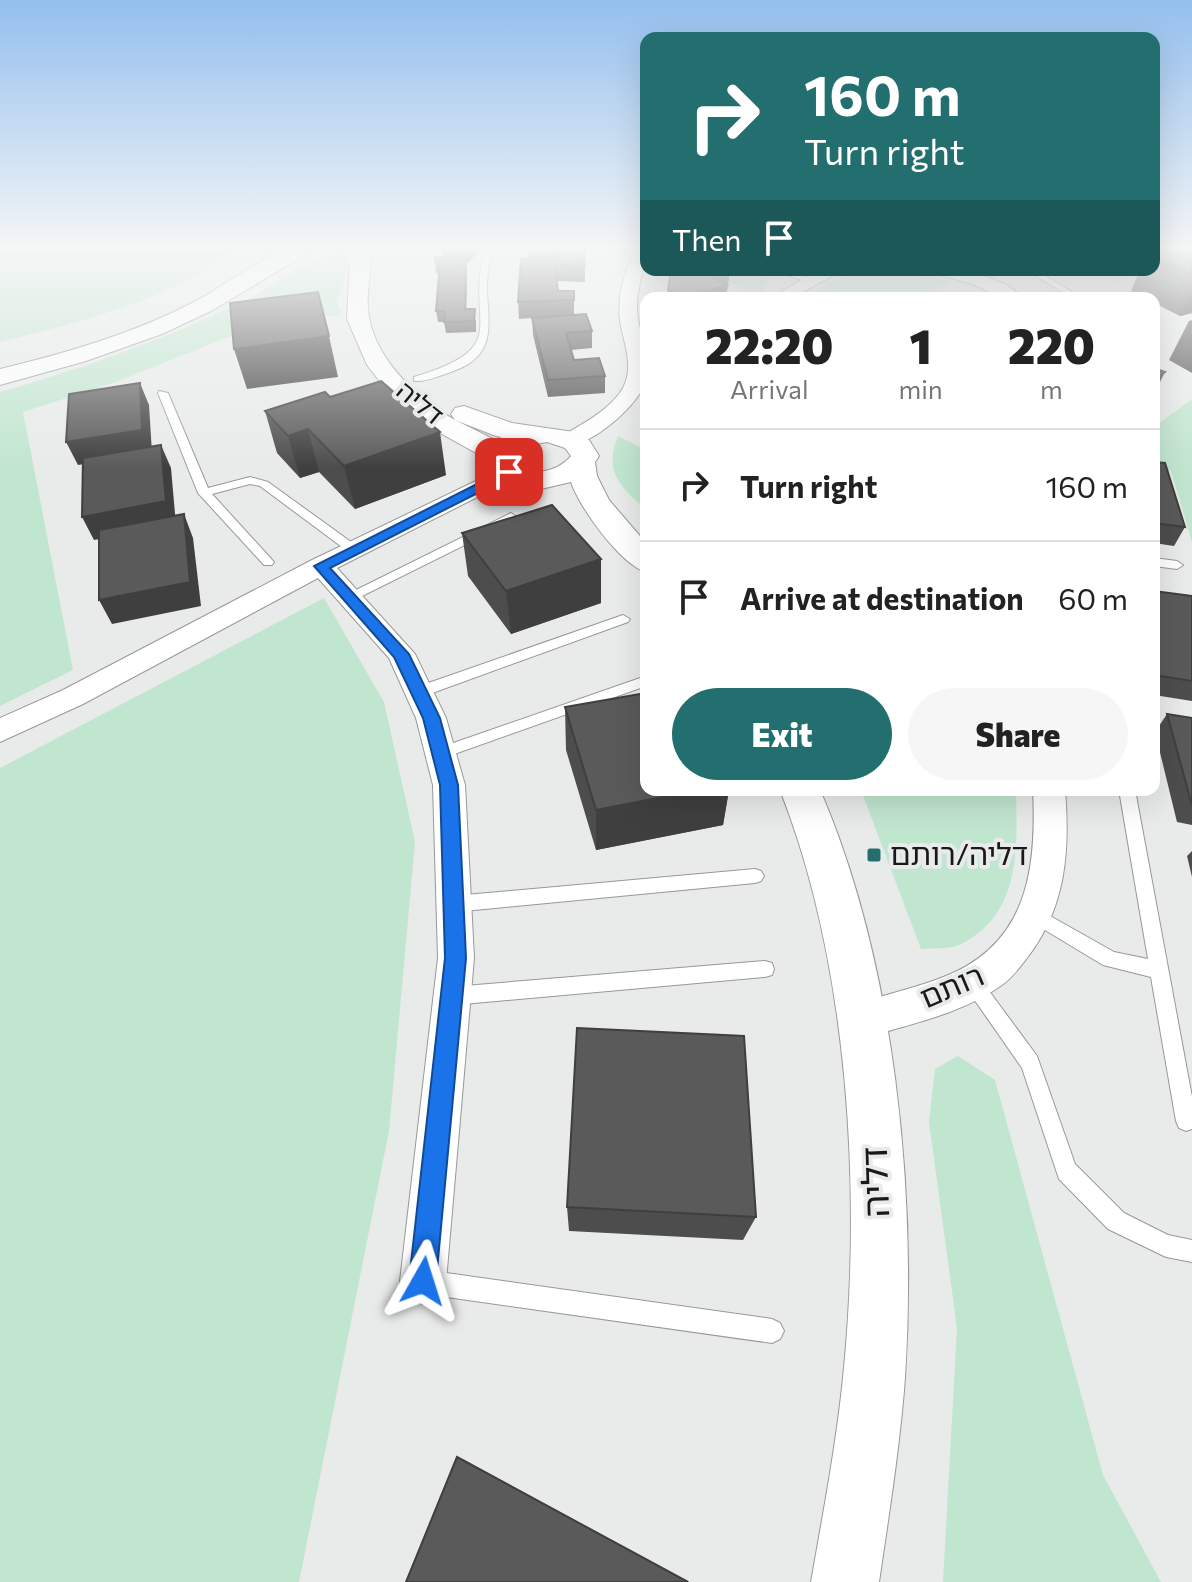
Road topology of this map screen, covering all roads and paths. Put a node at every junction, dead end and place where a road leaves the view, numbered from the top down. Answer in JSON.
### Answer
{"nodes":[{"id":1,"x":126,"y":321,"type":"edge"},
{"id":2,"x":168,"y":321,"type":"edge"},
{"id":3,"x":359,"y":321,"type":"edge"},
{"id":4,"x":382,"y":321,"type":"edge"},
{"id":5,"x":487,"y":321,"type":"edge"},
{"id":6,"x":639,"y":330,"type":"edge"},
{"id":7,"x":0,"y":360,"type":"edge"},
{"id":8,"x":0,"y":377,"type":"edge"},
{"id":9,"x":418,"y":379,"type":"junction"},
{"id":10,"x":163,"y":393,"type":"dead end"},
{"id":11,"x":533,"y":435,"type":"junction"},
{"id":12,"x":577,"y":452,"type":"junction"},
{"id":13,"x":504,"y":464,"type":"junction"},
{"id":14,"x":550,"y":479,"type":"junction"},
{"id":15,"x":204,"y":493,"type":"junction"},
{"id":16,"x":603,"y":512,"type":"junction"},
{"id":17,"x":511,"y":517,"type":"edge"},
{"id":18,"x":354,"y":550,"type":"junction"},
{"id":19,"x":640,"y":555,"type":"edge"},
{"id":20,"x":268,"y":562,"type":"dead end"},
{"id":21,"x":1160,"y":563,"type":"edge"},
{"id":22,"x":1177,"y":565,"type":"dead end"},
{"id":23,"x":321,"y":566,"type":"junction"},
{"id":24,"x":349,"y":597,"type":"junction"},
{"id":25,"x":623,"y":619,"type":"dead end"},
{"id":26,"x":640,"y":683,"type":"edge"},
{"id":27,"x":419,"y":692,"type":"junction"},
{"id":28,"x":0,"y":731,"type":"edge"},
{"id":29,"x":441,"y":753,"type":"junction"},
{"id":30,"x":803,"y":796,"type":"edge"},
{"id":31,"x":1049,"y":796,"type":"edge"},
{"id":32,"x":1128,"y":796,"type":"edge"},
{"id":33,"x":755,"y":876,"type":"dead end"},
{"id":34,"x":454,"y":904,"type":"junction"},
{"id":35,"x":1036,"y":916,"type":"junction"},
{"id":36,"x":765,"y":969,"type":"dead end"},
{"id":37,"x":1159,"y":970,"type":"junction"},
{"id":38,"x":971,"y":982,"type":"junction"},
{"id":39,"x":452,"y":996,"type":"junction"},
{"id":40,"x":860,"y":1021,"type":"junction"},
{"id":41,"x":1186,"y":1121,"type":"dead end"},
{"id":42,"x":1192,"y":1251,"type":"edge"},
{"id":43,"x":423,"y":1281,"type":"joint"},
{"id":44,"x":772,"y":1331,"type":"dead end"},
{"id":45,"x":845,"y":1582,"type":"edge"}],
"edges":[{"from":1,"to":7,"type":"street"},
{"from":2,"to":8,"type":"street"},
{"from":3,"to":13,"type":"street","name":"דליה"},
{"from":4,"to":9,"type":"street","name":"דליה"},
{"from":5,"to":9,"type":"lane"},
{"from":6,"to":12,"type":"street"},
{"from":9,"to":11,"type":"street","name":"דליה"},
{"from":10,"to":15,"type":"lane"},
{"from":11,"to":12,"type":"street","name":"דליה"},
{"from":11,"to":13,"type":"street"},
{"from":12,"to":14,"type":"street"},
{"from":12,"to":16,"type":"street"},
{"from":13,"to":14,"type":"street"},
{"from":13,"to":18,"type":"street"},
{"from":14,"to":16,"type":"street"},
{"from":15,"to":18,"type":"lane"},
{"from":15,"to":20,"type":"lane"},
{"from":16,"to":19,"type":"street"},
{"from":17,"to":24,"type":"lane"},
{"from":18,"to":23,"type":"street"},
{"from":21,"to":22,"type":"lane"},
{"from":23,"to":24,"type":"street"},
{"from":23,"to":28,"type":"street"},
{"from":24,"to":27,"type":"street"},
{"from":25,"to":27,"type":"lane"},
{"from":26,"to":29,"type":"lane"},
{"from":27,"to":29,"type":"street"},
{"from":29,"to":34,"type":"street"},
{"from":30,"to":40,"type":"street","name":"דליה"},
{"from":31,"to":35,"type":"street","name":"רותם"},
{"from":32,"to":37,"type":"lane"},
{"from":33,"to":34,"type":"lane"},
{"from":34,"to":39,"type":"street"},
{"from":35,"to":37,"type":"lane"},
{"from":35,"to":38,"type":"street","name":"רותם"},
{"from":36,"to":39,"type":"lane"},
{"from":37,"to":41,"type":"lane"},
{"from":38,"to":40,"type":"street","name":"רותם"},
{"from":38,"to":42,"type":"lane"},
{"from":39,"to":43,"type":"street"},
{"from":40,"to":45,"type":"street","name":"דליה"},
{"from":43,"to":44,"type":"lane"}]}
